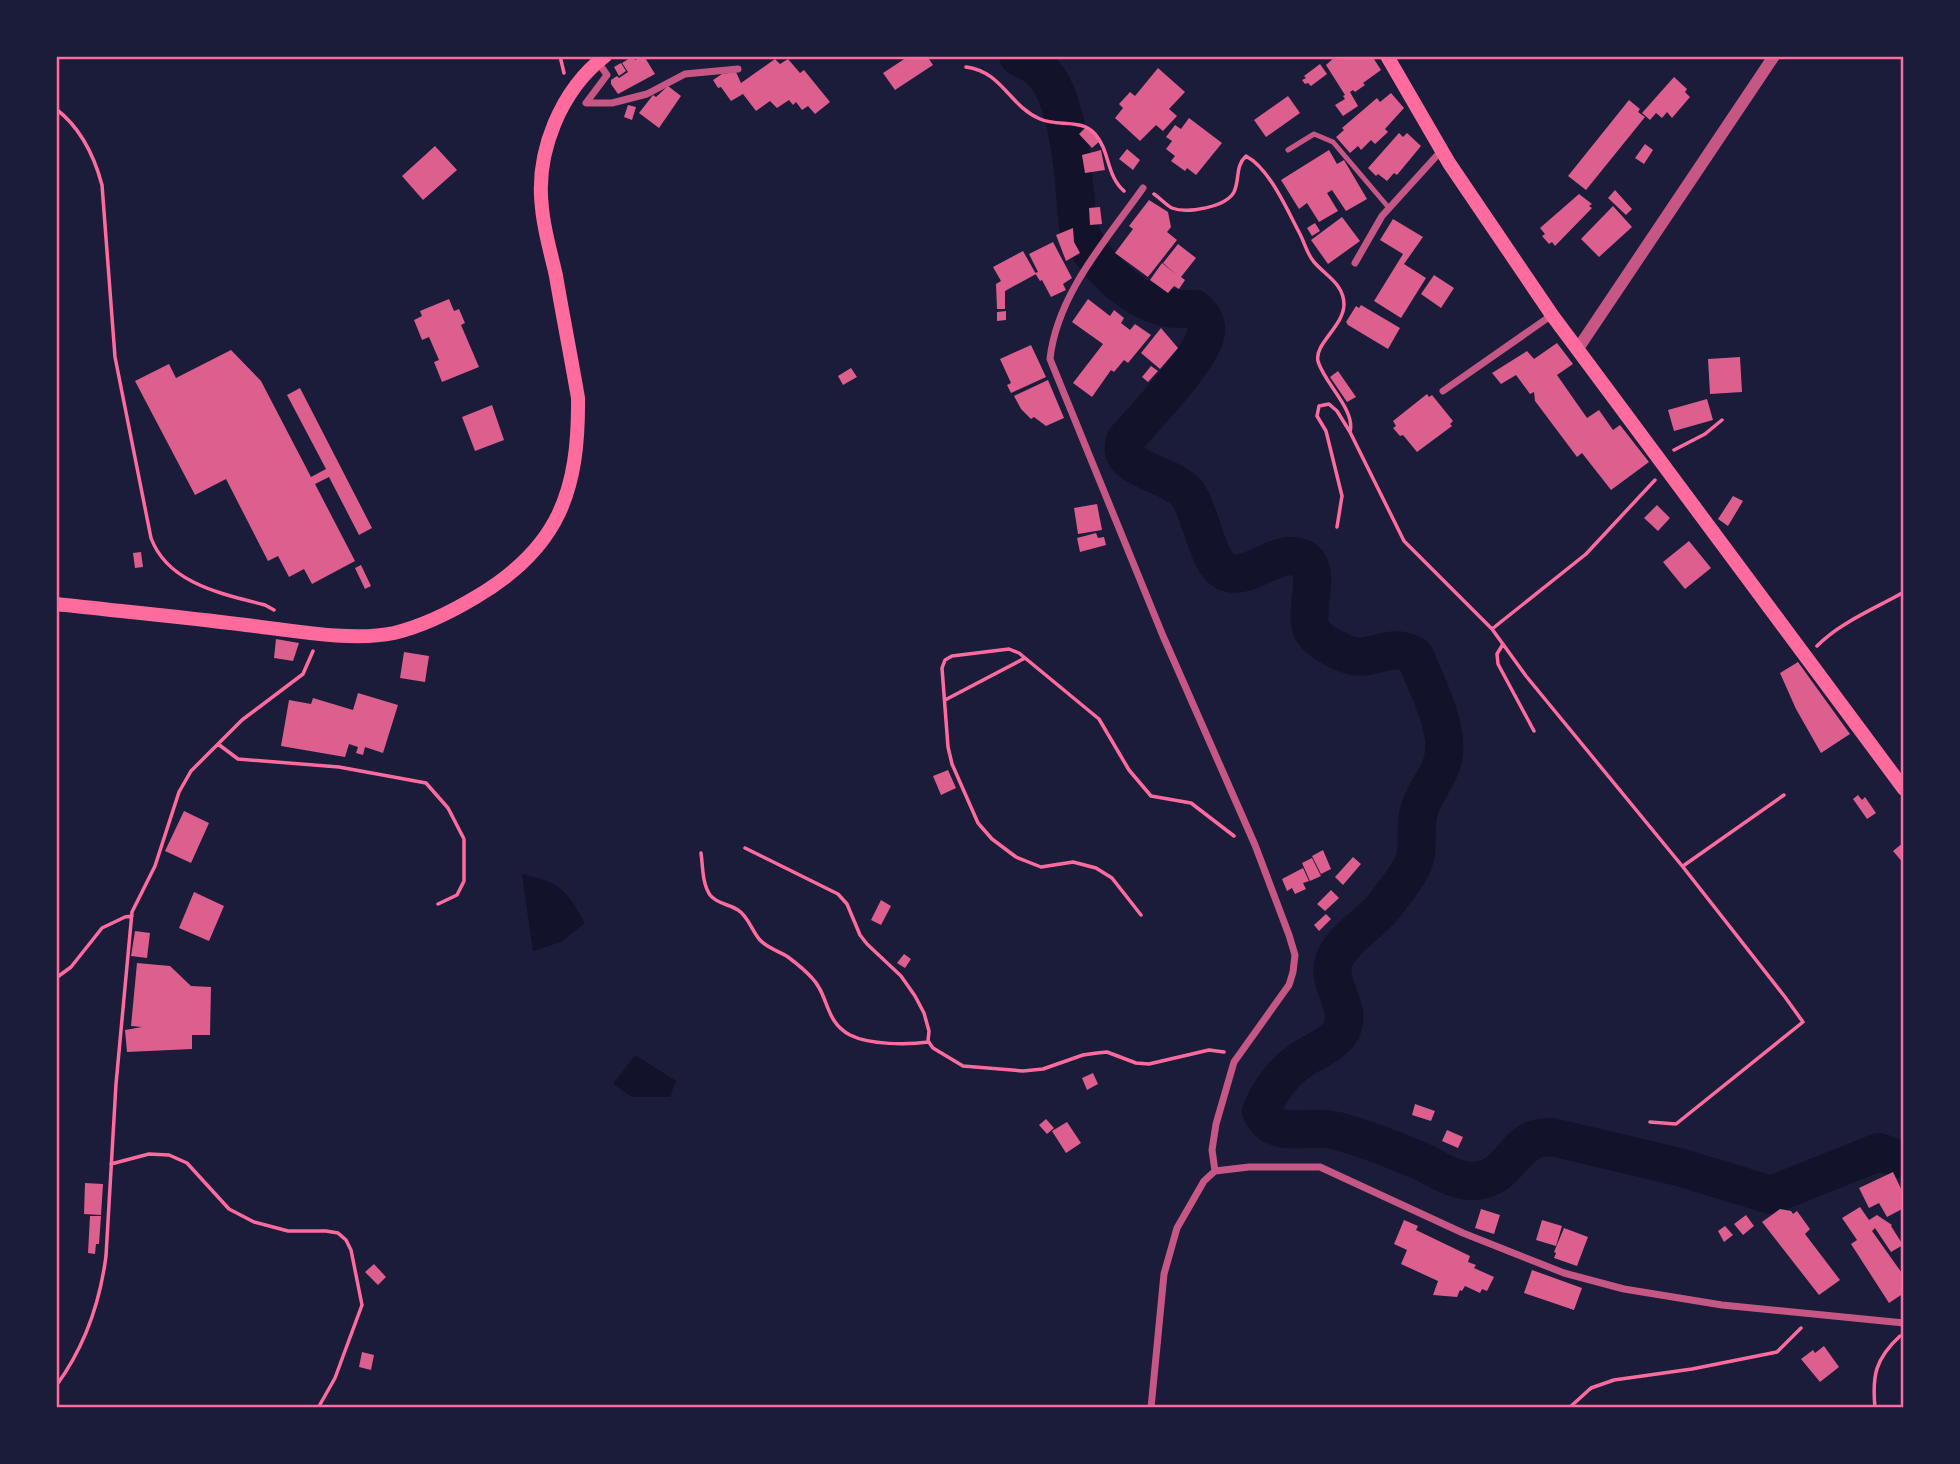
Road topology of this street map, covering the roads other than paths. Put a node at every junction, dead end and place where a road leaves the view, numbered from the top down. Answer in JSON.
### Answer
{"nodes":[{"id":1,"x":1387,"y":56,"type":"edge"},
{"id":2,"x":1774,"y":56,"type":"edge"},
{"id":3,"x":601,"y":59,"type":"edge"},
{"id":4,"x":738,"y":69,"type":"dead end"},
{"id":5,"x":1287,"y":150,"type":"dead end"},
{"id":6,"x":1441,"y":151,"type":"junction"},
{"id":7,"x":1143,"y":188,"type":"road end"},
{"id":8,"x":1390,"y":208,"type":"junction"},
{"id":9,"x":1355,"y":263,"type":"dead end"},
{"id":10,"x":1552,"y":315,"type":"junction"},
{"id":11,"x":1577,"y":349,"type":"junction"},
{"id":12,"x":1443,"y":391,"type":"dead end"},
{"id":13,"x":56,"y":604,"type":"edge"},
{"id":14,"x":1904,"y":789,"type":"edge"},
{"id":15,"x":1215,"y":1171,"type":"junction"},
{"id":16,"x":1904,"y":1323,"type":"edge"},
{"id":17,"x":1151,"y":1408,"type":"edge"}],
"edges":[{"from":1,"to":6,"type":"main road"},
{"from":2,"to":11,"type":"street"},
{"from":3,"to":4,"type":"street"},
{"from":3,"to":13,"type":"main road"},
{"from":5,"to":8,"type":"lane"},
{"from":6,"to":8,"type":"street"},
{"from":6,"to":10,"type":"main road"},
{"from":7,"to":15,"type":"street"},
{"from":8,"to":9,"type":"street"},
{"from":10,"to":11,"type":"main road"},
{"from":10,"to":12,"type":"street"},
{"from":11,"to":14,"type":"main road"},
{"from":15,"to":16,"type":"street"},
{"from":15,"to":17,"type":"street"}]}
